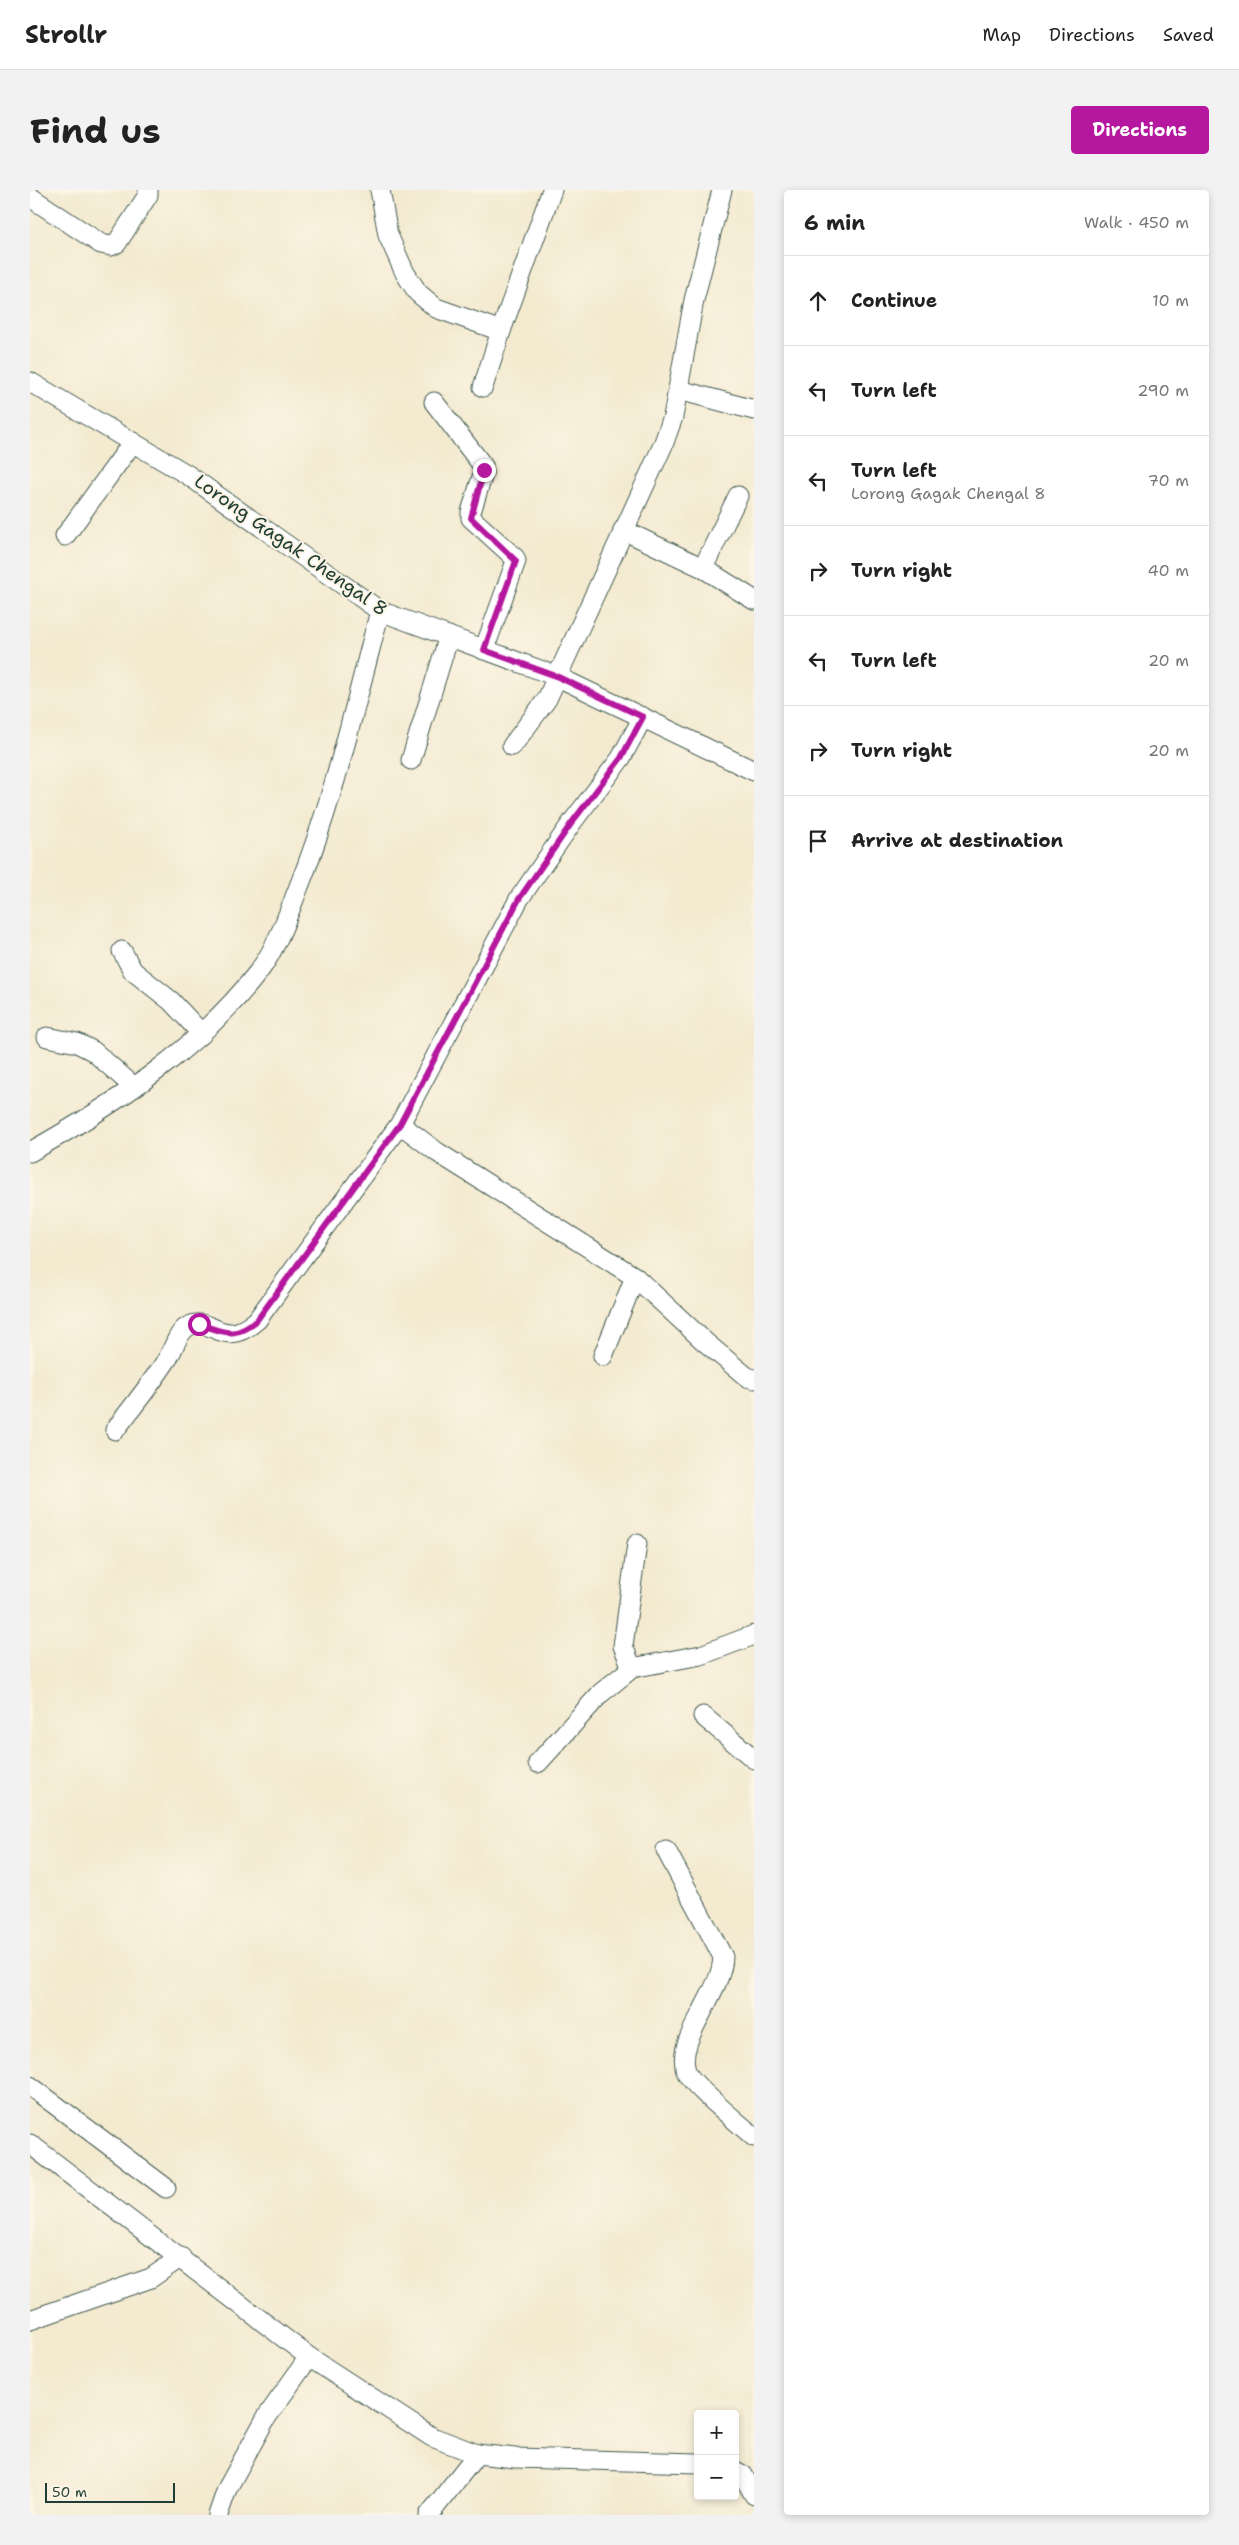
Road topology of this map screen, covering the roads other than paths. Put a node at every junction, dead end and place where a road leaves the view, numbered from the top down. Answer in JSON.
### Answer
{"nodes":[{"id":1,"x":148,"y":190,"type":"edge"},
{"id":2,"x":380,"y":190,"type":"edge"},
{"id":3,"x":552,"y":190,"type":"edge"},
{"id":4,"x":722,"y":190,"type":"edge"},
{"id":5,"x":30,"y":197,"type":"edge"},
{"id":6,"x":501,"y":331,"type":"junction"},
{"id":7,"x":30,"y":382,"type":"edge"},
{"id":8,"x":483,"y":387,"type":"dead end"},
{"id":9,"x":679,"y":390,"type":"junction"},
{"id":10,"x":434,"y":402,"type":"dead end"},
{"id":11,"x":754,"y":410,"type":"edge"},
{"id":12,"x":133,"y":442,"type":"junction"},
{"id":13,"x":738,"y":496,"type":"dead end"},
{"id":14,"x":623,"y":530,"type":"junction"},
{"id":15,"x":65,"y":536,"type":"dead end"},
{"id":16,"x":703,"y":568,"type":"junction"},
{"id":17,"x":754,"y":600,"type":"edge"},
{"id":18,"x":380,"y":611,"type":"junction"},
{"id":19,"x":449,"y":636,"type":"junction"},
{"id":20,"x":484,"y":650,"type":"junction"},
{"id":21,"x":556,"y":676,"type":"junction"},
{"id":22,"x":643,"y":717,"type":"junction"},
{"id":23,"x":512,"y":746,"type":"dead end"},
{"id":24,"x":411,"y":760,"type":"dead end"},
{"id":25,"x":754,"y":771,"type":"edge"},
{"id":26,"x":122,"y":951,"type":"dead end"},
{"id":27,"x":202,"y":1034,"type":"junction"},
{"id":28,"x":47,"y":1037,"type":"dead end"},
{"id":29,"x":134,"y":1087,"type":"junction"},
{"id":30,"x":400,"y":1124,"type":"junction"},
{"id":31,"x":30,"y":1152,"type":"edge"},
{"id":32,"x":635,"y":1277,"type":"junction"},
{"id":33,"x":603,"y":1356,"type":"dead end"},
{"id":34,"x":754,"y":1379,"type":"edge"},
{"id":35,"x":115,"y":1430,"type":"dead end"},
{"id":36,"x":637,"y":1544,"type":"dead end"},
{"id":37,"x":754,"y":1635,"type":"edge"},
{"id":38,"x":632,"y":1668,"type":"junction"},
{"id":39,"x":703,"y":1716,"type":"dead end"},
{"id":40,"x":754,"y":1759,"type":"edge"},
{"id":41,"x":538,"y":1763,"type":"dead end"},
{"id":42,"x":666,"y":1850,"type":"dead end"},
{"id":43,"x":30,"y":2086,"type":"edge"},
{"id":44,"x":754,"y":2138,"type":"edge"},
{"id":45,"x":30,"y":2144,"type":"edge"},
{"id":46,"x":166,"y":2188,"type":"dead end"},
{"id":47,"x":181,"y":2258,"type":"junction"},
{"id":48,"x":30,"y":2320,"type":"edge"},
{"id":49,"x":309,"y":2357,"type":"junction"},
{"id":50,"x":477,"y":2454,"type":"junction"},
{"id":51,"x":694,"y":2463,"type":"edge"},
{"id":52,"x":739,"y":2473,"type":"edge"},
{"id":53,"x":754,"y":2495,"type":"edge"},
{"id":54,"x":218,"y":2515,"type":"edge"},
{"id":55,"x":429,"y":2515,"type":"edge"}],
"edges":[{"from":1,"to":5,"type":"street"},
{"from":2,"to":6,"type":"street"},
{"from":3,"to":6,"type":"street"},
{"from":4,"to":9,"type":"street"},
{"from":6,"to":8,"type":"street"},
{"from":7,"to":12,"type":"street","name":"Lorong Gagak Chengal 8"},
{"from":9,"to":11,"type":"street"},
{"from":9,"to":14,"type":"street"},
{"from":10,"to":20,"type":"street"},
{"from":12,"to":15,"type":"street"},
{"from":12,"to":18,"type":"street","name":"Lorong Gagak Chengal 8"},
{"from":13,"to":16,"type":"street"},
{"from":14,"to":16,"type":"street"},
{"from":14,"to":21,"type":"street"},
{"from":16,"to":17,"type":"street"},
{"from":18,"to":19,"type":"street","name":"Lorong Gagak Chengal 8"},
{"from":18,"to":27,"type":"street"},
{"from":19,"to":20,"type":"street","name":"Lorong Gagak Chengal 8"},
{"from":19,"to":24,"type":"street"},
{"from":20,"to":21,"type":"street","name":"Lorong Gagak Chengal 8"},
{"from":21,"to":22,"type":"street","name":"Lorong Gagak Chengal 8"},
{"from":21,"to":23,"type":"street"},
{"from":22,"to":25,"type":"street","name":"Lorong Gagak Chengal 8"},
{"from":22,"to":30,"type":"street"},
{"from":26,"to":27,"type":"street"},
{"from":27,"to":29,"type":"street"},
{"from":28,"to":29,"type":"street"},
{"from":29,"to":31,"type":"street"},
{"from":30,"to":32,"type":"street"},
{"from":30,"to":35,"type":"street"},
{"from":32,"to":33,"type":"street"},
{"from":32,"to":34,"type":"street"},
{"from":36,"to":38,"type":"street"},
{"from":37,"to":38,"type":"street"},
{"from":38,"to":41,"type":"street"},
{"from":39,"to":40,"type":"street"},
{"from":42,"to":44,"type":"street"},
{"from":43,"to":46,"type":"street"},
{"from":45,"to":47,"type":"street"},
{"from":47,"to":48,"type":"street"},
{"from":47,"to":49,"type":"street"},
{"from":49,"to":50,"type":"street"},
{"from":49,"to":54,"type":"street"},
{"from":50,"to":51,"type":"street"},
{"from":50,"to":55,"type":"street"},
{"from":52,"to":53,"type":"street"}]}
